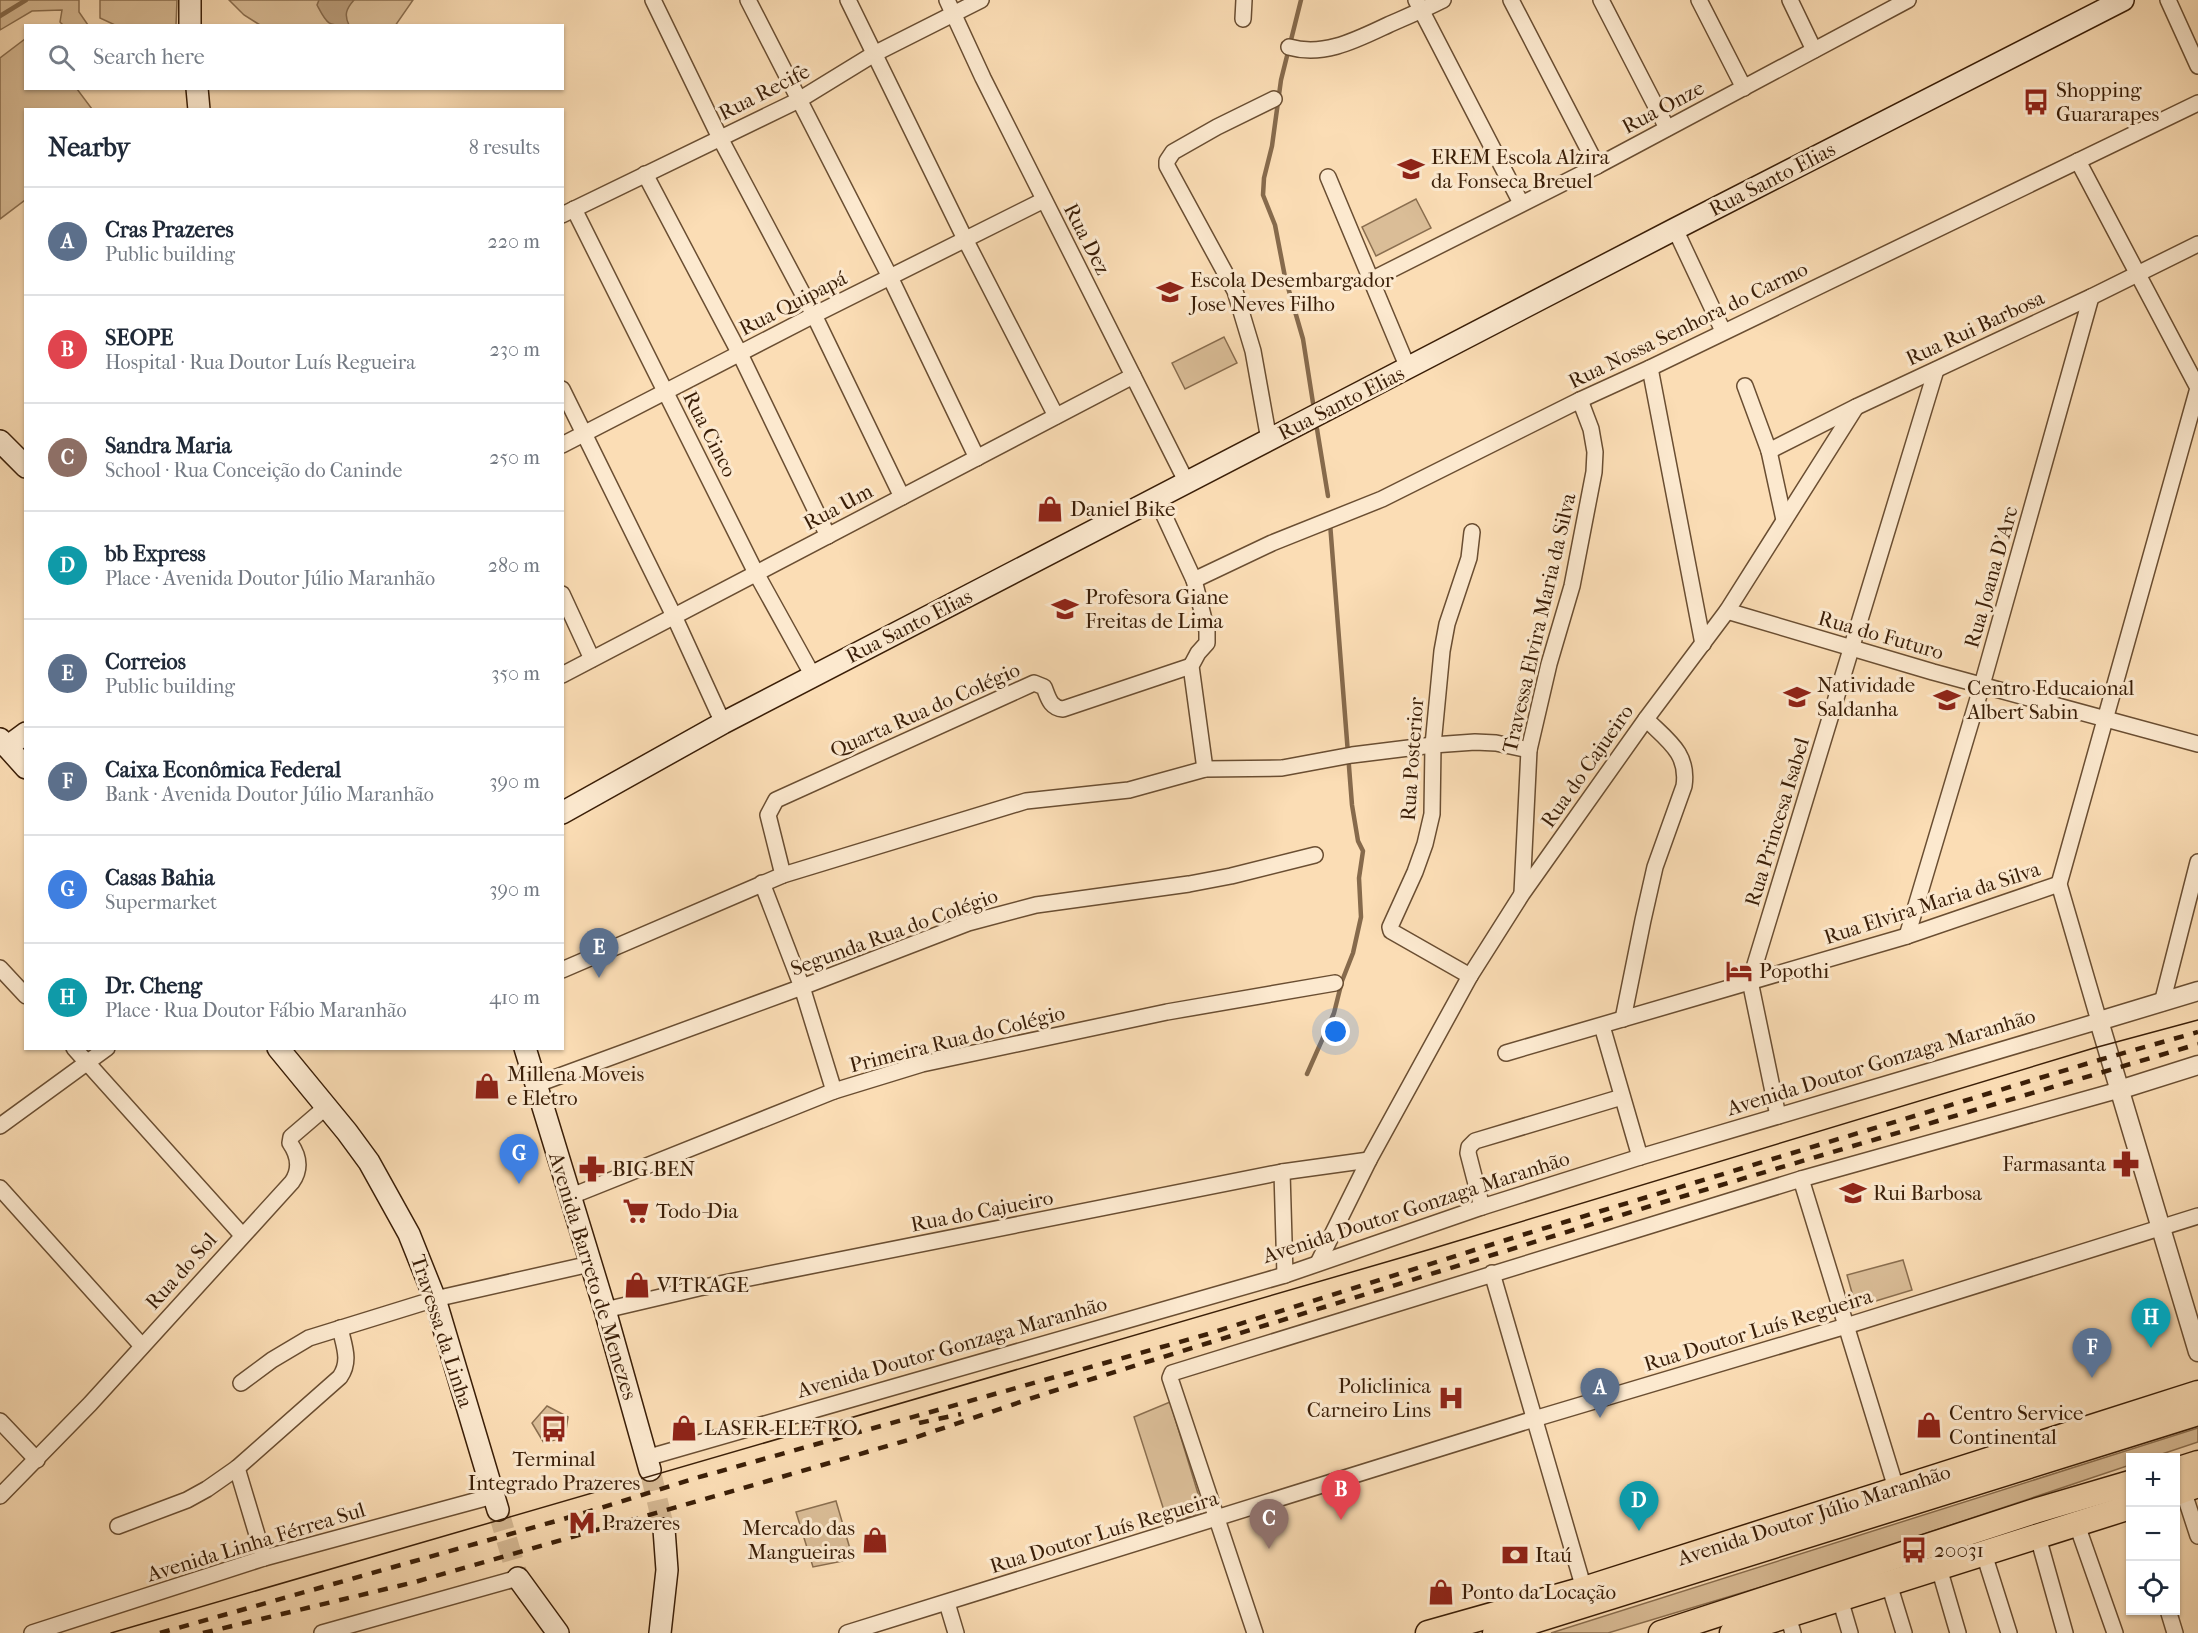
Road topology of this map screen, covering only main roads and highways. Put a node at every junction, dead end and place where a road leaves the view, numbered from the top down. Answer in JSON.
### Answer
{"nodes":[{"id":1,"x":189,"y":0,"type":"edge"},
{"id":2,"x":2123,"y":0,"type":"edge"},
{"id":3,"x":190,"y":24,"type":"edge"},
{"id":4,"x":196,"y":90,"type":"edge"},
{"id":5,"x":199,"y":108,"type":"edge"},
{"id":6,"x":0,"y":441,"type":"edge"},
{"id":7,"x":24,"y":465,"type":"edge"},
{"id":8,"x":24,"y":734,"type":"edge"},
{"id":9,"x":2,"y":746,"type":"edge"},
{"id":10,"x":24,"y":766,"type":"edge"},
{"id":11,"x":564,"y":812,"type":"edge"},
{"id":12,"x":280,"y":1050,"type":"edge"},
{"id":13,"x":526,"y":1050,"type":"edge"},
{"id":14,"x":2198,"y":1394,"type":"edge"},
{"id":15,"x":2198,"y":1413,"type":"edge"},
{"id":16,"x":2198,"y":1463,"type":"edge"},
{"id":17,"x":648,"y":1464,"type":"tunnel mouth"},
{"id":18,"x":2126,"y":1484,"type":"edge"},
{"id":19,"x":2183,"y":1484,"type":"edge"},
{"id":20,"x":495,"y":1503,"type":"tunnel mouth"},
{"id":21,"x":2126,"y":1508,"type":"edge"},
{"id":22,"x":664,"y":1528,"type":"tunnel mouth"},
{"id":23,"x":518,"y":1578,"type":"tunnel mouth"},
{"id":24,"x":1790,"y":1624,"type":"edge"},
{"id":25,"x":558,"y":1633,"type":"edge"},
{"id":26,"x":660,"y":1633,"type":"edge"},
{"id":27,"x":1428,"y":1633,"type":"edge"},
{"id":28,"x":1495,"y":1633,"type":"edge"},
{"id":29,"x":1661,"y":1633,"type":"edge"},
{"id":30,"x":1732,"y":1633,"type":"edge"}],
"edges":[{"from":1,"to":3,"type":"main road"},
{"from":2,"to":11,"type":"main road","name":"Rua Santo Elias"},
{"from":4,"to":5,"type":"main road"},
{"from":6,"to":7,"type":"main road"},
{"from":8,"to":9,"type":"main road"},
{"from":9,"to":10,"type":"main road"},
{"from":12,"to":20,"type":"main road","name":"Travessa da Linha"},
{"from":13,"to":17,"type":"main road","name":"Avenida Barreto de Menezes"},
{"from":14,"to":27,"type":"main road","name":"Avenida Doutor Júlio Maranhão"},
{"from":15,"to":28,"type":"main road","name":"Avenida Doutor Júlio Maranhão"},
{"from":16,"to":19,"type":"main road"},
{"from":18,"to":29,"type":"main road"},
{"from":21,"to":24,"type":"main road"},
{"from":22,"to":26,"type":"main road"},
{"from":23,"to":25,"type":"main road"},
{"from":24,"to":30,"type":"main road"}]}
